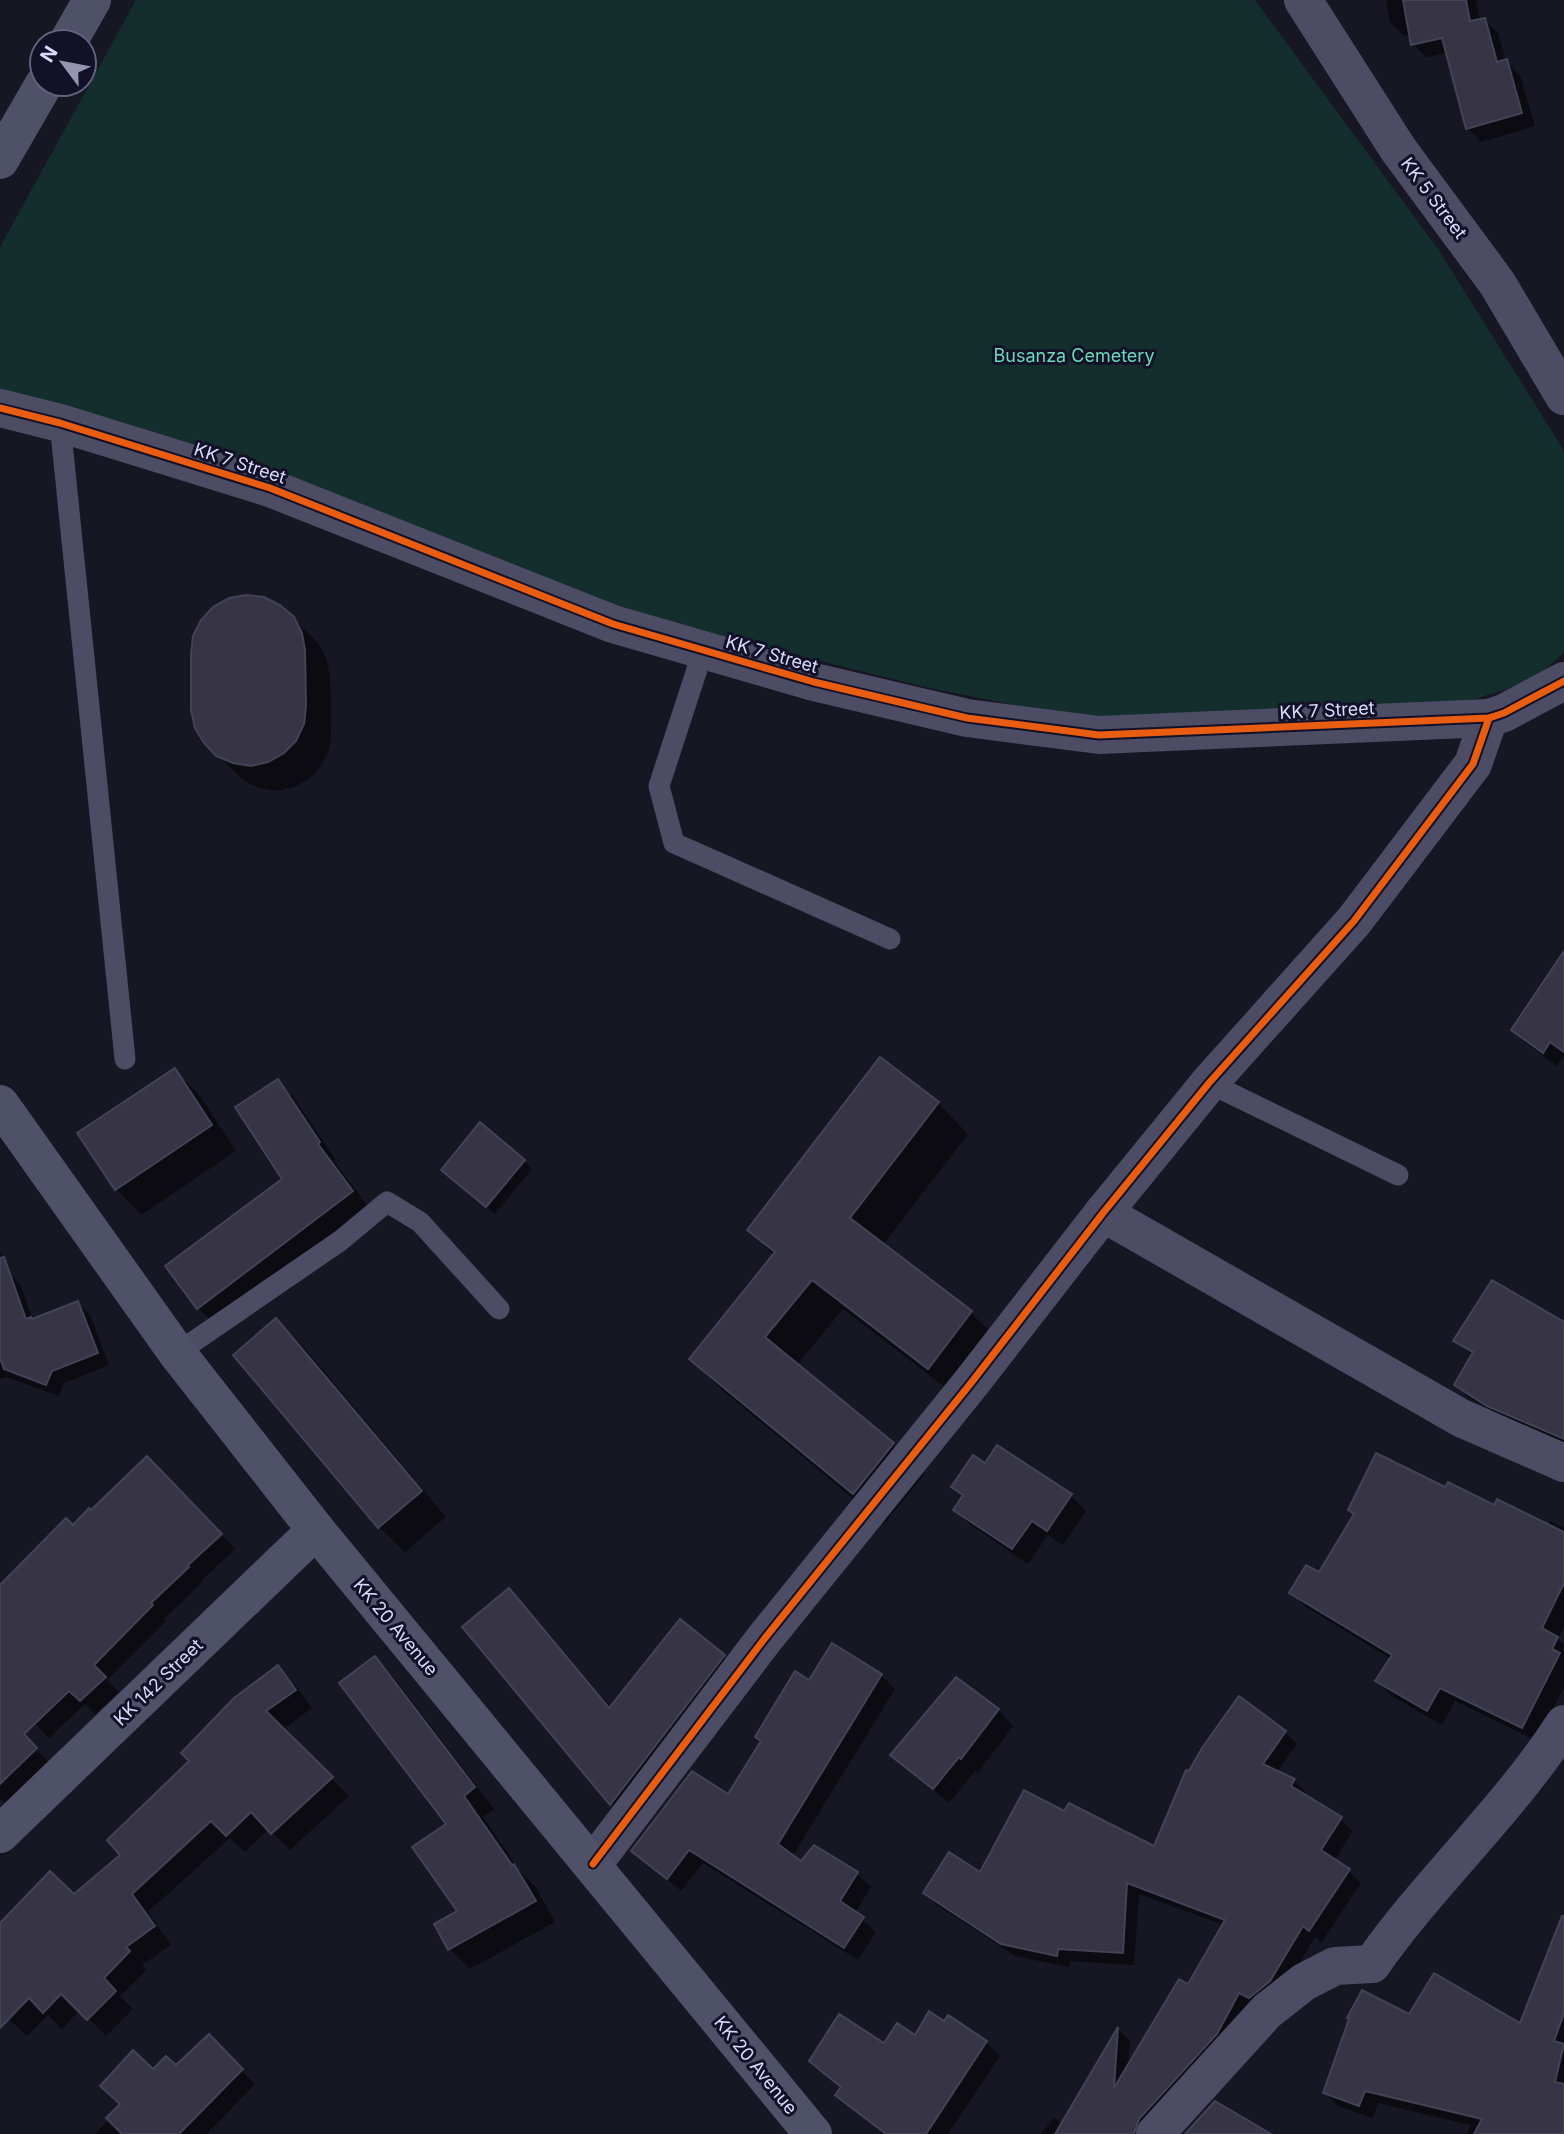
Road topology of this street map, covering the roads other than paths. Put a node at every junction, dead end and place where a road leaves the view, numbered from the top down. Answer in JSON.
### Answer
{"nodes":[{"id":1,"x":92,"y":0,"type":"edge"},
{"id":2,"x":1303,"y":0,"type":"edge"},
{"id":3,"x":76,"y":28,"type":"edge"},
{"id":4,"x":36,"y":98,"type":"edge"},
{"id":5,"x":0,"y":160,"type":"edge"},
{"id":6,"x":1564,"y":396,"type":"edge"},
{"id":7,"x":0,"y":408,"type":"edge"},
{"id":8,"x":60,"y":423,"type":"junction"},
{"id":9,"x":703,"y":651,"type":"junction"},
{"id":10,"x":1564,"y":681,"type":"edge"},
{"id":11,"x":1489,"y":718,"type":"junction"},
{"id":12,"x":890,"y":939,"type":"dead end"},
{"id":13,"x":125,"y":1059,"type":"dead end"},
{"id":14,"x":1209,"y":1083,"type":"junction"},
{"id":15,"x":0,"y":1104,"type":"edge"},
{"id":16,"x":1398,"y":1175,"type":"dead end"},
{"id":17,"x":1103,"y":1213,"type":"junction"},
{"id":18,"x":499,"y":1309,"type":"dead end"},
{"id":19,"x":177,"y":1353,"type":"junction"},
{"id":20,"x":1564,"y":1463,"type":"edge"},
{"id":21,"x":316,"y":1530,"type":"junction"},
{"id":22,"x":1564,"y":1724,"type":"edge"},
{"id":23,"x":0,"y":1834,"type":"edge"},
{"id":24,"x":593,"y":1864,"type":"junction"},
{"id":25,"x":813,"y":2134,"type":"edge"},
{"id":26,"x":1155,"y":2134,"type":"edge"}],
"edges":[{"from":1,"to":3,"type":"main road"},
{"from":2,"to":6,"type":"street","name":"KK 5 Street"},
{"from":4,"to":5,"type":"main road"},
{"from":7,"to":8,"type":"street","name":"KK 7 Street"},
{"from":8,"to":9,"type":"street","name":"KK 7 Street"},
{"from":8,"to":13,"type":"lane"},
{"from":9,"to":11,"type":"street","name":"KK 7 Street"},
{"from":9,"to":12,"type":"lane"},
{"from":10,"to":11,"type":"street","name":"KK 7 Street"},
{"from":11,"to":14,"type":"street"},
{"from":14,"to":16,"type":"lane"},
{"from":14,"to":17,"type":"street"},
{"from":15,"to":19,"type":"main road","name":"KK 20 Avenue"},
{"from":17,"to":20,"type":"street"},
{"from":17,"to":24,"type":"street"},
{"from":18,"to":19,"type":"lane"},
{"from":19,"to":21,"type":"main road","name":"KK 20 Avenue"},
{"from":21,"to":23,"type":"main road","name":"KK 142 Street"},
{"from":21,"to":24,"type":"main road","name":"KK 20 Avenue"},
{"from":22,"to":26,"type":"street"},
{"from":24,"to":25,"type":"main road","name":"KK 20 Avenue"}]}
